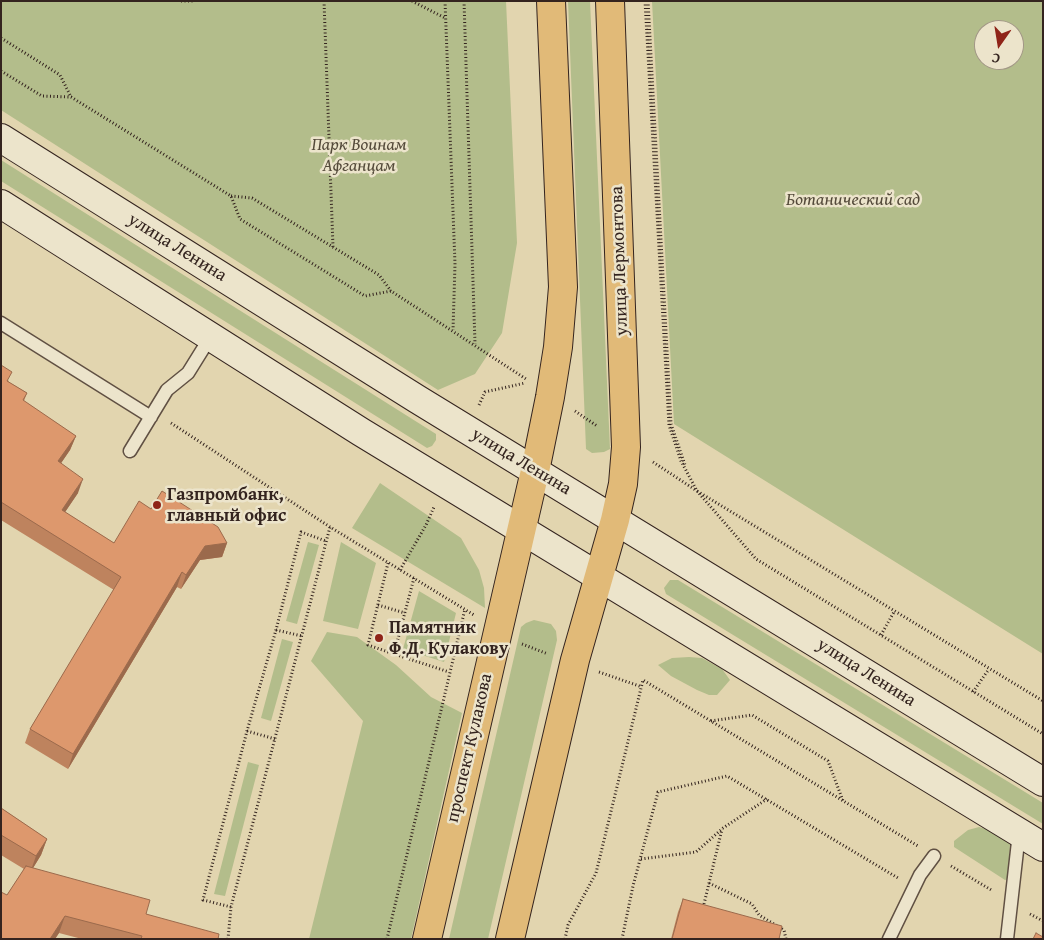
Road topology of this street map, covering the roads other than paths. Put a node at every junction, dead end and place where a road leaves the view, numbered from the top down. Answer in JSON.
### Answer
{"nodes":[{"id":1,"x":551,"y":1,"type":"edge"},
{"id":2,"x":610,"y":1,"type":"edge"},
{"id":3,"x":1,"y":138,"type":"edge"},
{"id":4,"x":1,"y":204,"type":"edge"},
{"id":5,"x":1,"y":323,"type":"edge"},
{"id":6,"x":211,"y":336,"type":"junction"},
{"id":7,"x":152,"y":415,"type":"junction"},
{"id":8,"x":130,"y":451,"type":"dead end"},
{"id":9,"x":535,"y":471,"type":"junction"},
{"id":10,"x":616,"y":520,"type":"junction"},
{"id":11,"x":521,"y":529,"type":"junction"},
{"id":12,"x":599,"y":576,"type":"junction"},
{"id":13,"x":1043,"y":782,"type":"edge"},
{"id":14,"x":1019,"y":833,"type":"junction"},
{"id":15,"x":1043,"y":847,"type":"edge"},
{"id":16,"x":934,"y":856,"type":"road end"},
{"id":17,"x":427,"y":939,"type":"edge"},
{"id":18,"x":510,"y":939,"type":"edge"},
{"id":19,"x":889,"y":939,"type":"edge"},
{"id":20,"x":1007,"y":939,"type":"edge"}],
"edges":[{"from":1,"to":9,"type":"main road"},
{"from":2,"to":10,"type":"main road","name":"улица Лермонтова"},
{"from":3,"to":9,"type":"main road","name":"улица Ленина"},
{"from":4,"to":6,"type":"main road"},
{"from":5,"to":7,"type":"lane"},
{"from":6,"to":7,"type":"lane"},
{"from":6,"to":11,"type":"main road"},
{"from":7,"to":8,"type":"lane"},
{"from":9,"to":10,"type":"main road","name":"улица Ленина"},
{"from":9,"to":11,"type":"main road","name":"проспект Кулакова"},
{"from":10,"to":12,"type":"main road"},
{"from":10,"to":13,"type":"main road","name":"улица Ленина"},
{"from":11,"to":12,"type":"main road"},
{"from":11,"to":17,"type":"main road","name":"проспект Кулакова"},
{"from":12,"to":14,"type":"main road"},
{"from":12,"to":18,"type":"main road"},
{"from":14,"to":15,"type":"main road"},
{"from":14,"to":20,"type":"lane"},
{"from":16,"to":19,"type":"lane"}]}
